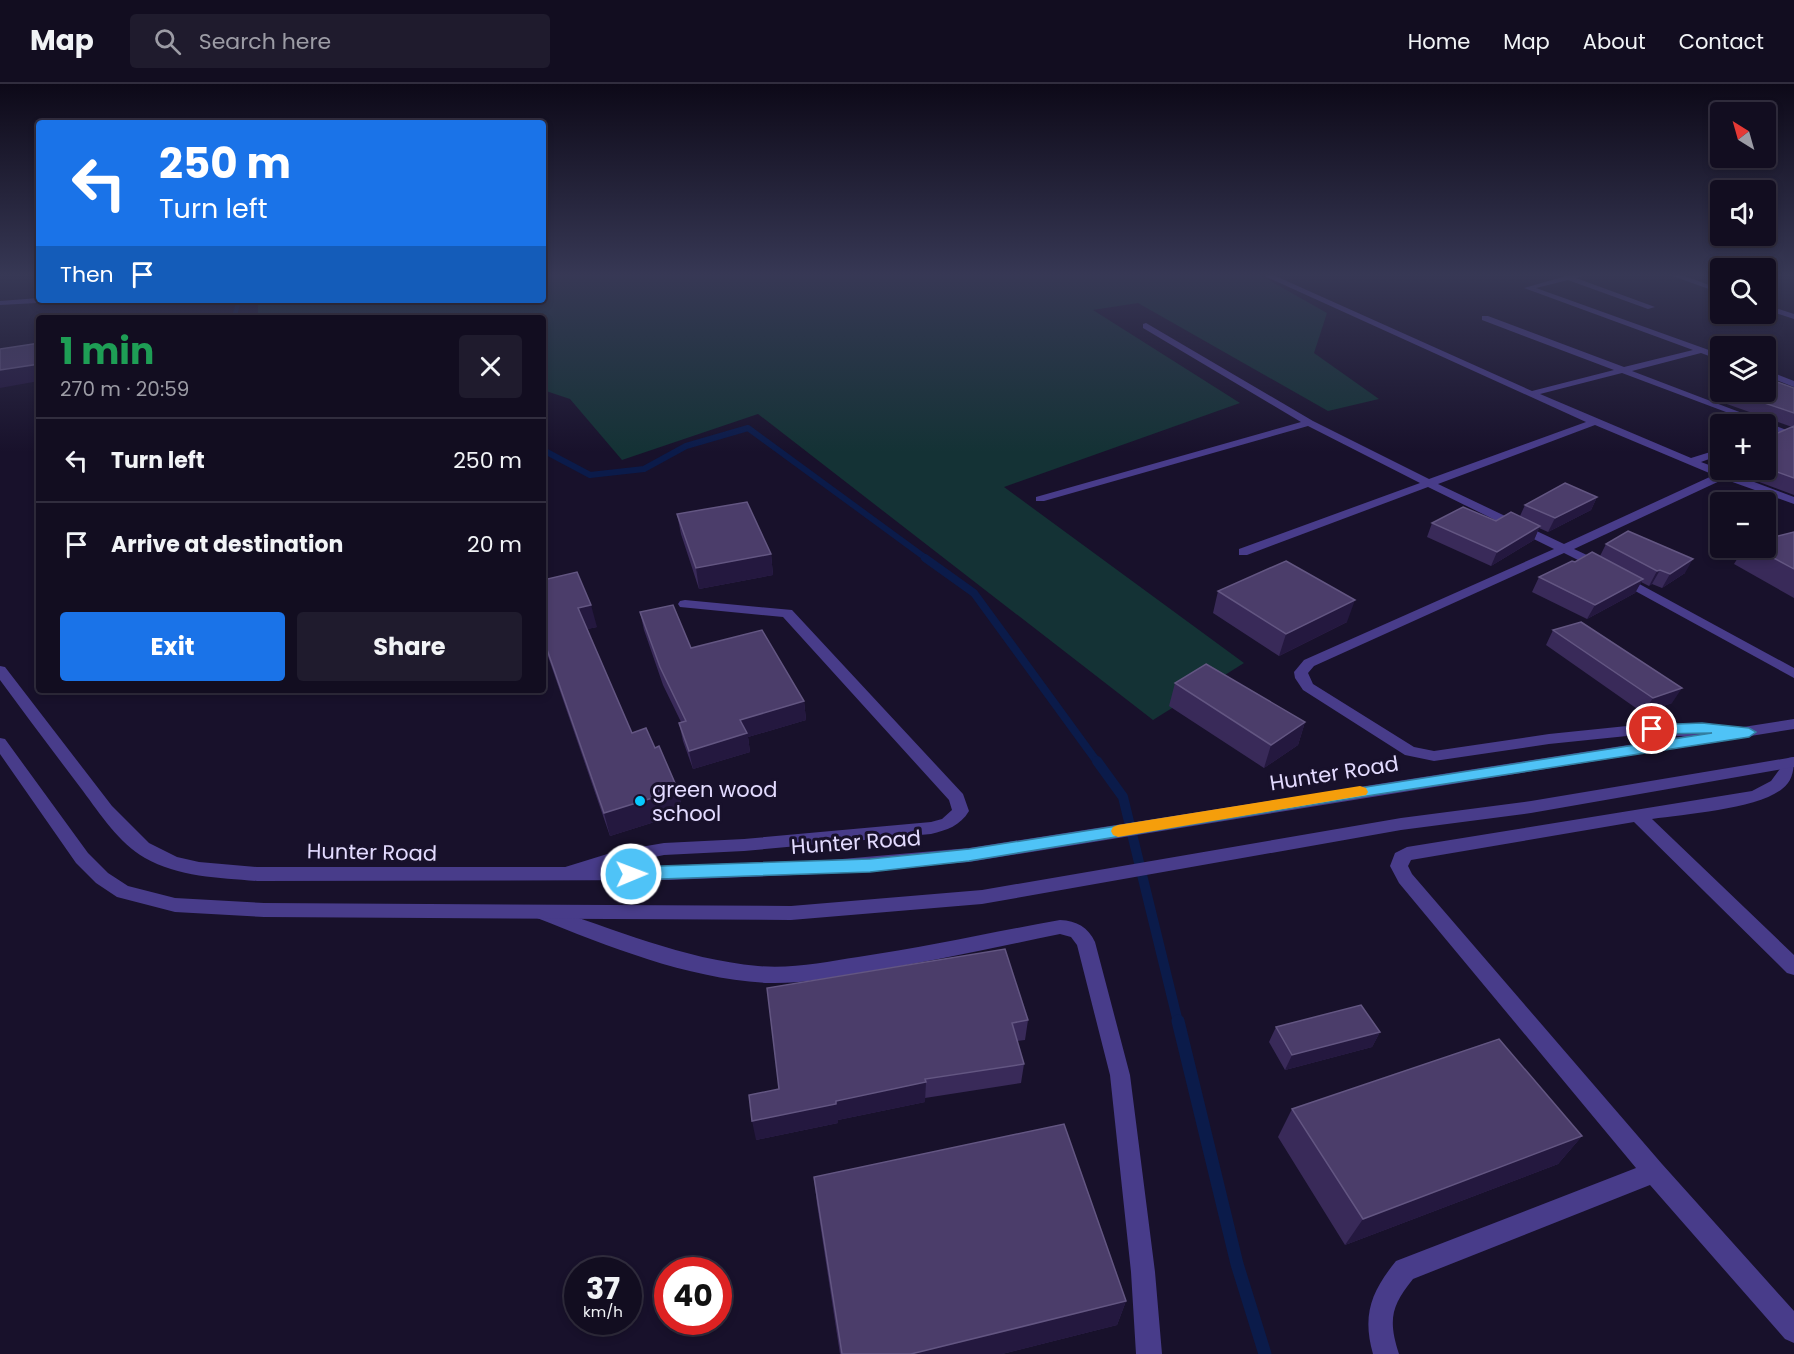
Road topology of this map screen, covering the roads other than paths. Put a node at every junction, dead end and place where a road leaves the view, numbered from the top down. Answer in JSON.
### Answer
{"nodes":[{"id":1,"x":1158,"y":333,"type":"edge"},
{"id":2,"x":1398,"y":333,"type":"edge"},
{"id":3,"x":1526,"y":333,"type":"edge"},
{"id":4,"x":1655,"y":333,"type":"edge"},
{"id":5,"x":1702,"y":350,"type":"junction"},
{"id":6,"x":1710,"y":353,"type":"edge"},
{"id":7,"x":1624,"y":370,"type":"junction"},
{"id":8,"x":1776,"y":378,"type":"edge"},
{"id":9,"x":1794,"y":384,"type":"edge"},
{"id":10,"x":1530,"y":394,"type":"junction"},
{"id":11,"x":1595,"y":422,"type":"junction"},
{"id":12,"x":1309,"y":423,"type":"junction"},
{"id":13,"x":1789,"y":430,"type":"edge"},
{"id":14,"x":1710,"y":455,"type":"edge"},
{"id":15,"x":1690,"y":462,"type":"junction"},
{"id":16,"x":1710,"y":471,"type":"edge"},
{"id":17,"x":1712,"y":480,"type":"edge"},
{"id":18,"x":1733,"y":480,"type":"edge"},
{"id":19,"x":1428,"y":483,"type":"junction"},
{"id":20,"x":1040,"y":499,"type":"dead end"},
{"id":21,"x":1794,"y":501,"type":"edge"},
{"id":22,"x":1566,"y":548,"type":"junction"},
{"id":23,"x":1243,"y":552,"type":"dead end"},
{"id":24,"x":685,"y":604,"type":"dead end"},
{"id":25,"x":0,"y":670,"type":"edge"},
{"id":26,"x":1794,"y":674,"type":"edge"},
{"id":27,"x":1794,"y":724,"type":"edge"},
{"id":28,"x":1749,"y":732,"type":"junction"},
{"id":29,"x":0,"y":743,"type":"edge"},
{"id":30,"x":1794,"y":762,"type":"edge"},
{"id":31,"x":1637,"y":815,"type":"junction"},
{"id":32,"x":562,"y":875,"type":"junction"},
{"id":33,"x":543,"y":913,"type":"junction"},
{"id":34,"x":1794,"y":967,"type":"edge"},
{"id":35,"x":1654,"y":1172,"type":"junction"},
{"id":36,"x":1794,"y":1330,"type":"edge"},
{"id":37,"x":1149,"y":1354,"type":"edge"},
{"id":38,"x":1386,"y":1354,"type":"edge"}],
"edges":[{"from":1,"to":12,"type":"street"},
{"from":2,"to":10,"type":"street"},
{"from":3,"to":7,"type":"street"},
{"from":4,"to":5,"type":"street"},
{"from":5,"to":6,"type":"street"},
{"from":5,"to":7,"type":"street"},
{"from":7,"to":10,"type":"street"},
{"from":7,"to":13,"type":"street"},
{"from":8,"to":9,"type":"street"},
{"from":10,"to":11,"type":"street"},
{"from":11,"to":15,"type":"street"},
{"from":11,"to":19,"type":"street"},
{"from":12,"to":19,"type":"street"},
{"from":12,"to":20,"type":"street"},
{"from":14,"to":15,"type":"street"},
{"from":15,"to":16,"type":"street"},
{"from":17,"to":22,"type":"street"},
{"from":18,"to":21,"type":"street"},
{"from":19,"to":22,"type":"street"},
{"from":19,"to":23,"type":"street"},
{"from":22,"to":26,"type":"street"},
{"from":22,"to":28,"type":"street"},
{"from":24,"to":32,"type":"street"},
{"from":25,"to":32,"type":"street","name":"Hunter Road"},
{"from":27,"to":28,"type":"street","name":"Hunter Road"},
{"from":28,"to":32,"type":"street","name":"Hunter Road"},
{"from":29,"to":33,"type":"street"},
{"from":30,"to":31,"type":"street"},
{"from":30,"to":33,"type":"street"},
{"from":31,"to":34,"type":"street"},
{"from":31,"to":35,"type":"street"},
{"from":33,"to":37,"type":"street"},
{"from":35,"to":36,"type":"street"},
{"from":35,"to":38,"type":"street"}]}
